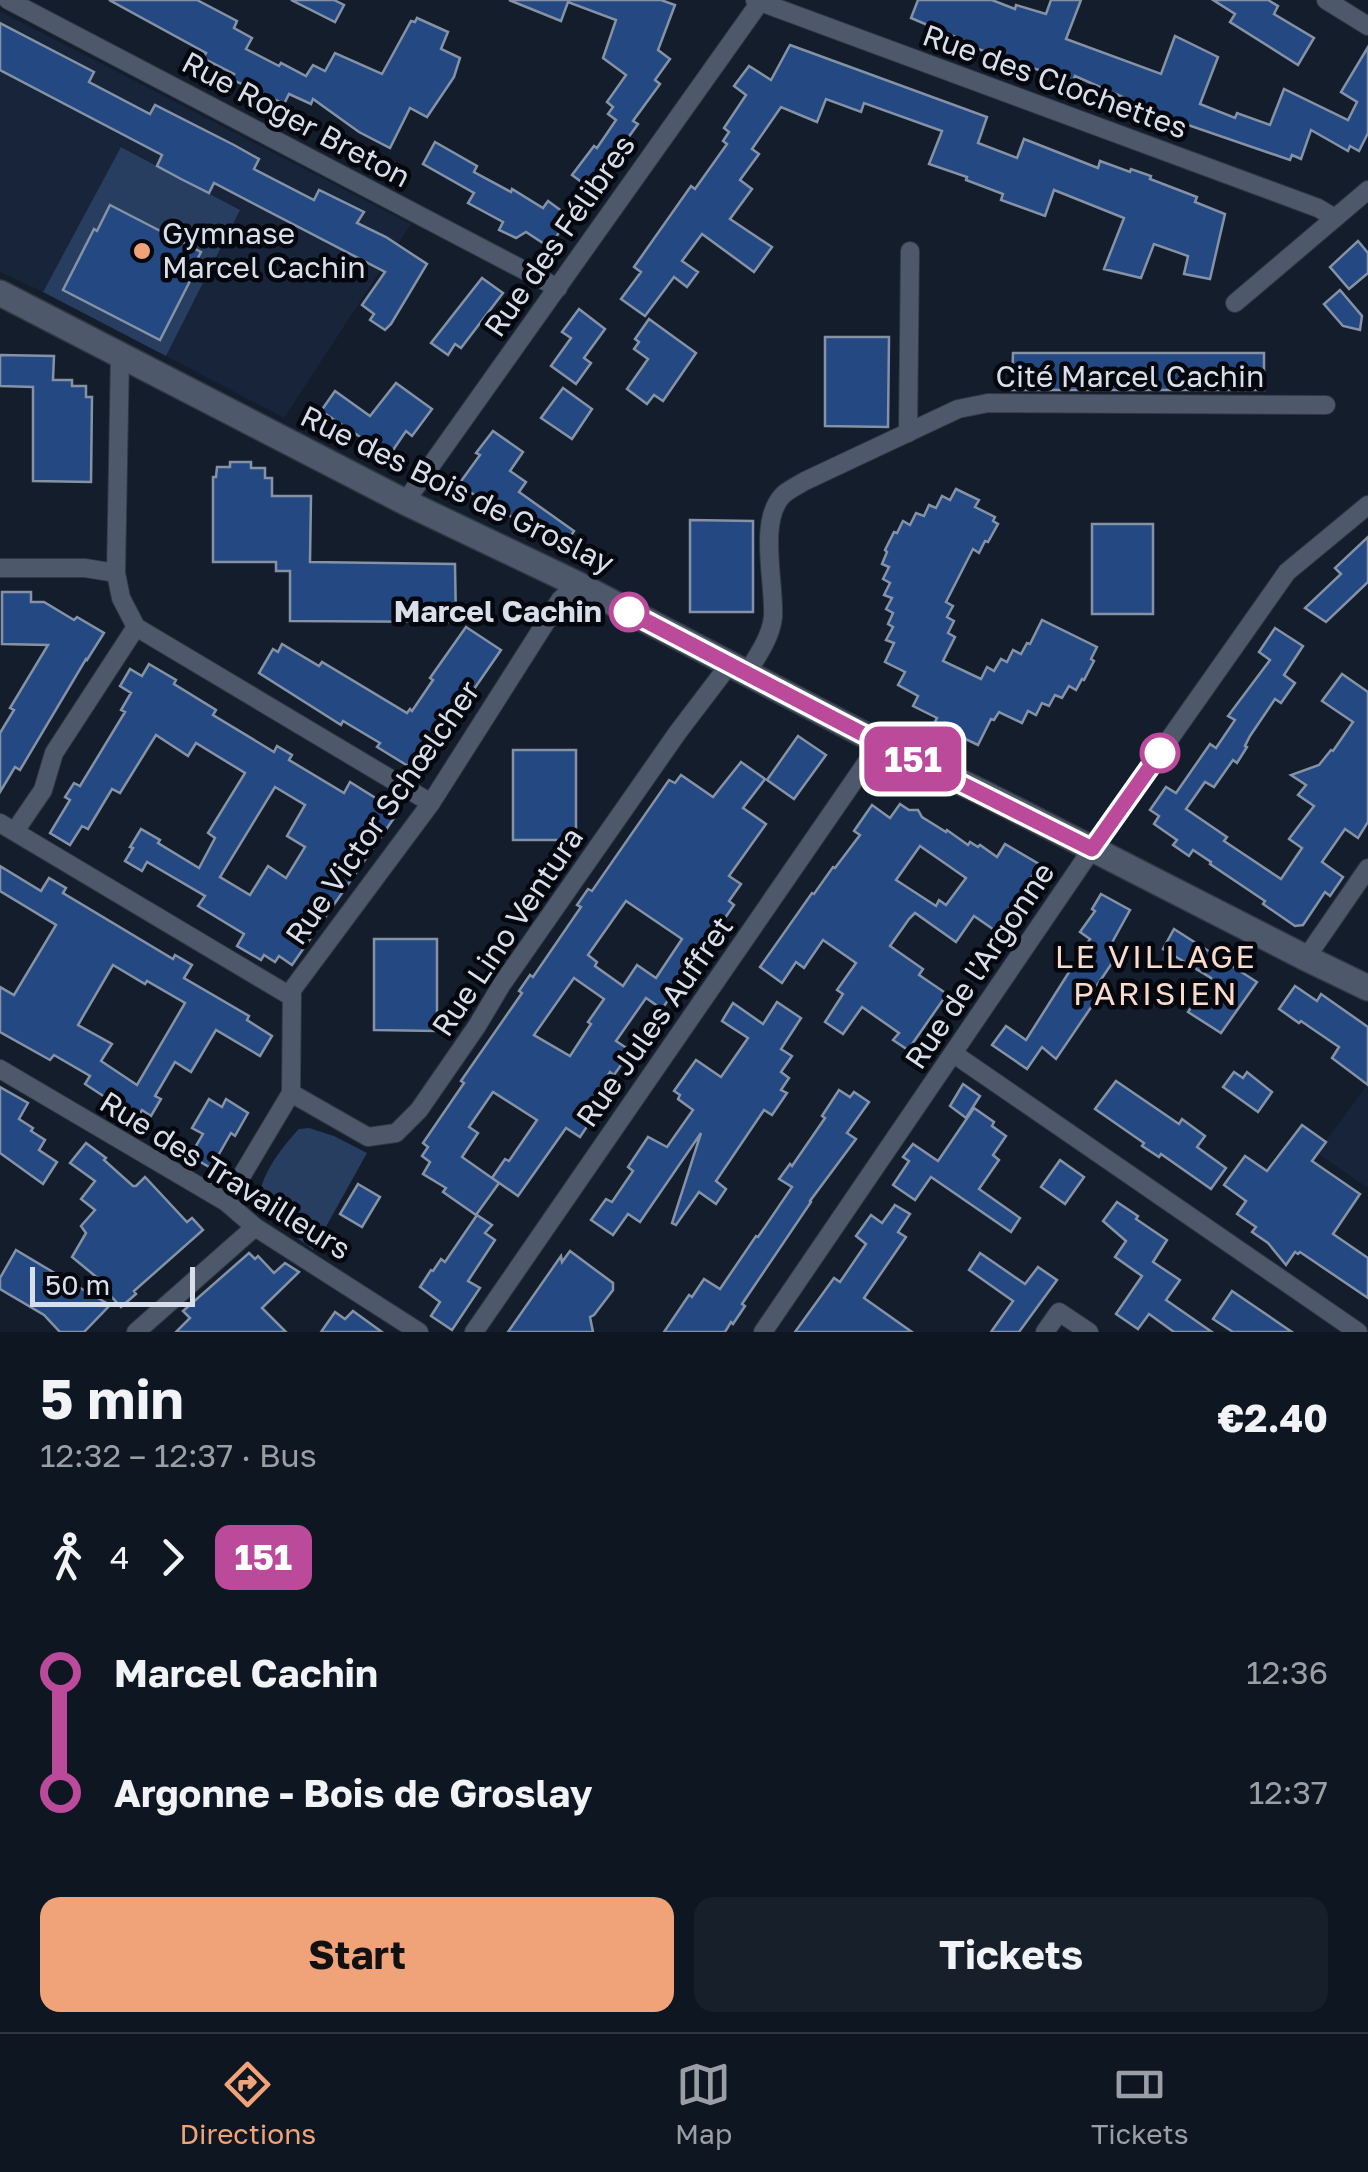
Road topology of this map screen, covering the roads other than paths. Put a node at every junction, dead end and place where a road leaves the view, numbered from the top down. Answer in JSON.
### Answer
{"nodes":[{"id":1,"x":8,"y":0,"type":"edge"},
{"id":2,"x":1326,"y":0,"type":"edge"},
{"id":3,"x":757,"y":1,"type":"edge"},
{"id":4,"x":1368,"y":26,"type":"edge"},
{"id":5,"x":1368,"y":190,"type":"edge"},
{"id":6,"x":1335,"y":218,"type":"junction"},
{"id":7,"x":910,"y":252,"type":"dead end"},
{"id":8,"x":558,"y":288,"type":"junction"},
{"id":9,"x":0,"y":293,"type":"edge"},
{"id":10,"x":1235,"y":304,"type":"dead end"},
{"id":11,"x":120,"y":354,"type":"junction"},
{"id":12,"x":1326,"y":405,"type":"dead end"},
{"id":13,"x":908,"y":434,"type":"junction"},
{"id":14,"x":405,"y":502,"type":"junction"},
{"id":15,"x":1368,"y":505,"type":"edge"},
{"id":16,"x":0,"y":568,"type":"edge"},
{"id":17,"x":116,"y":573,"type":"junction"},
{"id":18,"x":576,"y":584,"type":"junction"},
{"id":19,"x":136,"y":627,"type":"junction"},
{"id":20,"x":738,"y":670,"type":"junction"},
{"id":21,"x":880,"y":743,"type":"junction"},
{"id":22,"x":431,"y":803,"type":"junction"},
{"id":23,"x":8,"y":827,"type":"edge"},
{"id":24,"x":1092,"y":849,"type":"junction"},
{"id":25,"x":1368,"y":868,"type":"edge"},
{"id":26,"x":1306,"y":958,"type":"junction"},
{"id":27,"x":1368,"y":988,"type":"edge"},
{"id":28,"x":292,"y":997,"type":"junction"},
{"id":29,"x":954,"y":1054,"type":"junction"},
{"id":30,"x":0,"y":1070,"type":"edge"},
{"id":31,"x":291,"y":1093,"type":"junction"},
{"id":32,"x":226,"y":1202,"type":"junction"},
{"id":33,"x":255,"y":1227,"type":"junction"},
{"id":34,"x":136,"y":1332,"type":"edge"},
{"id":35,"x":418,"y":1332,"type":"edge"},
{"id":36,"x":474,"y":1332,"type":"edge"},
{"id":37,"x":763,"y":1332,"type":"edge"},
{"id":38,"x":1045,"y":1332,"type":"edge"},
{"id":39,"x":1090,"y":1332,"type":"edge"},
{"id":40,"x":1358,"y":1332,"type":"edge"}],
"edges":[{"from":1,"to":8,"type":"street","name":"Rue Roger Breton"},
{"from":2,"to":4,"type":"street"},
{"from":3,"to":6,"type":"street","name":"Rue des Clochettes"},
{"from":3,"to":8,"type":"street","name":"Rue des Félibres"},
{"from":5,"to":6,"type":"street"},
{"from":6,"to":10,"type":"street"},
{"from":7,"to":13,"type":"street"},
{"from":8,"to":14,"type":"street","name":"Rue des Félibres"},
{"from":9,"to":11,"type":"street","name":"Rue des Bois de Groslay"},
{"from":11,"to":14,"type":"street","name":"Rue des Bois de Groslay"},
{"from":11,"to":17,"type":"street"},
{"from":12,"to":13,"type":"street","name":"Cité Marcel Cachin"},
{"from":13,"to":20,"type":"street","name":"Cité Marcel Cachin"},
{"from":14,"to":18,"type":"street","name":"Rue des Bois de Groslay"},
{"from":15,"to":24,"type":"street","name":"Rue de l'Argonne"},
{"from":16,"to":17,"type":"street"},
{"from":17,"to":19,"type":"street"},
{"from":18,"to":20,"type":"street","name":"Rue des Bois de Groslay"},
{"from":18,"to":22,"type":"street","name":"Rue Victor Schœlcher"},
{"from":19,"to":22,"type":"street"},
{"from":19,"to":23,"type":"street"},
{"from":20,"to":21,"type":"street","name":"Rue des Bois de Groslay"},
{"from":20,"to":31,"type":"street","name":"Rue Lino Ventura"},
{"from":21,"to":24,"type":"street","name":"Rue des Bois de Groslay"},
{"from":21,"to":36,"type":"street","name":"Rue Jules Auffret"},
{"from":22,"to":28,"type":"street","name":"Rue Victor Schœlcher"},
{"from":23,"to":28,"type":"street"},
{"from":24,"to":26,"type":"street","name":"Rue des Bois de Groslay"},
{"from":24,"to":29,"type":"street","name":"Rue de l'Argonne"},
{"from":25,"to":26,"type":"street"},
{"from":26,"to":27,"type":"street","name":"Rue des Bois de Groslay"},
{"from":28,"to":31,"type":"street"},
{"from":29,"to":37,"type":"street","name":"Rue de l'Argonne"},
{"from":29,"to":40,"type":"street"},
{"from":30,"to":32,"type":"street","name":"Rue des Travailleurs"},
{"from":31,"to":32,"type":"street"},
{"from":32,"to":33,"type":"street","name":"Rue des Travailleurs"},
{"from":33,"to":34,"type":"street"},
{"from":33,"to":35,"type":"street","name":"Rue des Travailleurs"},
{"from":38,"to":39,"type":"street"}]}
